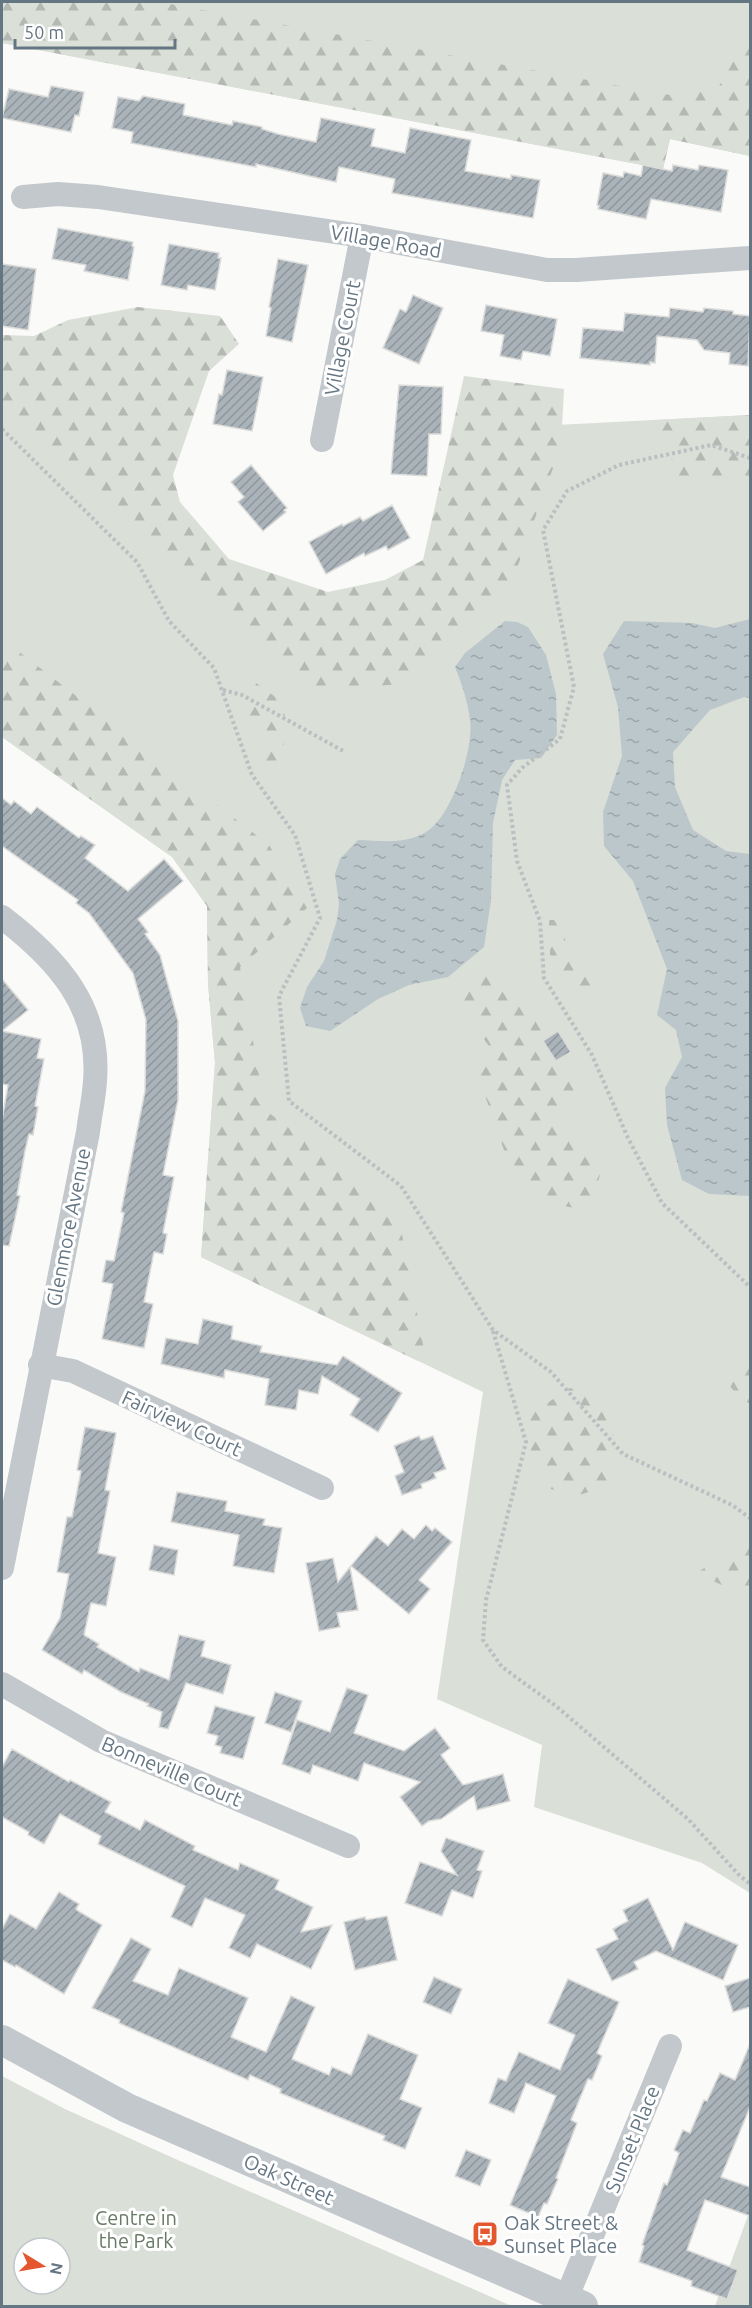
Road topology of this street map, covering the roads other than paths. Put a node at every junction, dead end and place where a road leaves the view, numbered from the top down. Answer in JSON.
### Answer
{"nodes":[{"id":1,"x":23,"y":197,"type":"dead end"},
{"id":2,"x":362,"y":236,"type":"junction"},
{"id":3,"x":750,"y":258,"type":"edge"},
{"id":4,"x":322,"y":440,"type":"dead end"},
{"id":5,"x":2,"y":917,"type":"edge"},
{"id":6,"x":40,"y":1365,"type":"junction"},
{"id":7,"x":322,"y":1488,"type":"dead end"},
{"id":8,"x":2,"y":1568,"type":"edge"},
{"id":9,"x":2,"y":1684,"type":"edge"},
{"id":10,"x":348,"y":1846,"type":"dead end"},
{"id":11,"x":2,"y":2040,"type":"edge"},
{"id":12,"x":670,"y":2046,"type":"dead end"},
{"id":13,"x":574,"y":2303,"type":"edge"}],
"edges":[{"from":1,"to":2,"type":"street","name":"Village Road"},
{"from":2,"to":3,"type":"street","name":"Village Road"},
{"from":2,"to":4,"type":"street","name":"Village Court"},
{"from":5,"to":6,"type":"street","name":"Glenmore Avenue"},
{"from":6,"to":7,"type":"street","name":"Fairview Court"},
{"from":6,"to":8,"type":"street","name":"Glenmore Avenue"},
{"from":9,"to":10,"type":"street","name":"Bonneville Court"},
{"from":11,"to":13,"type":"street","name":"Oak Street"},
{"from":12,"to":13,"type":"street","name":"Sunset Place"}]}
